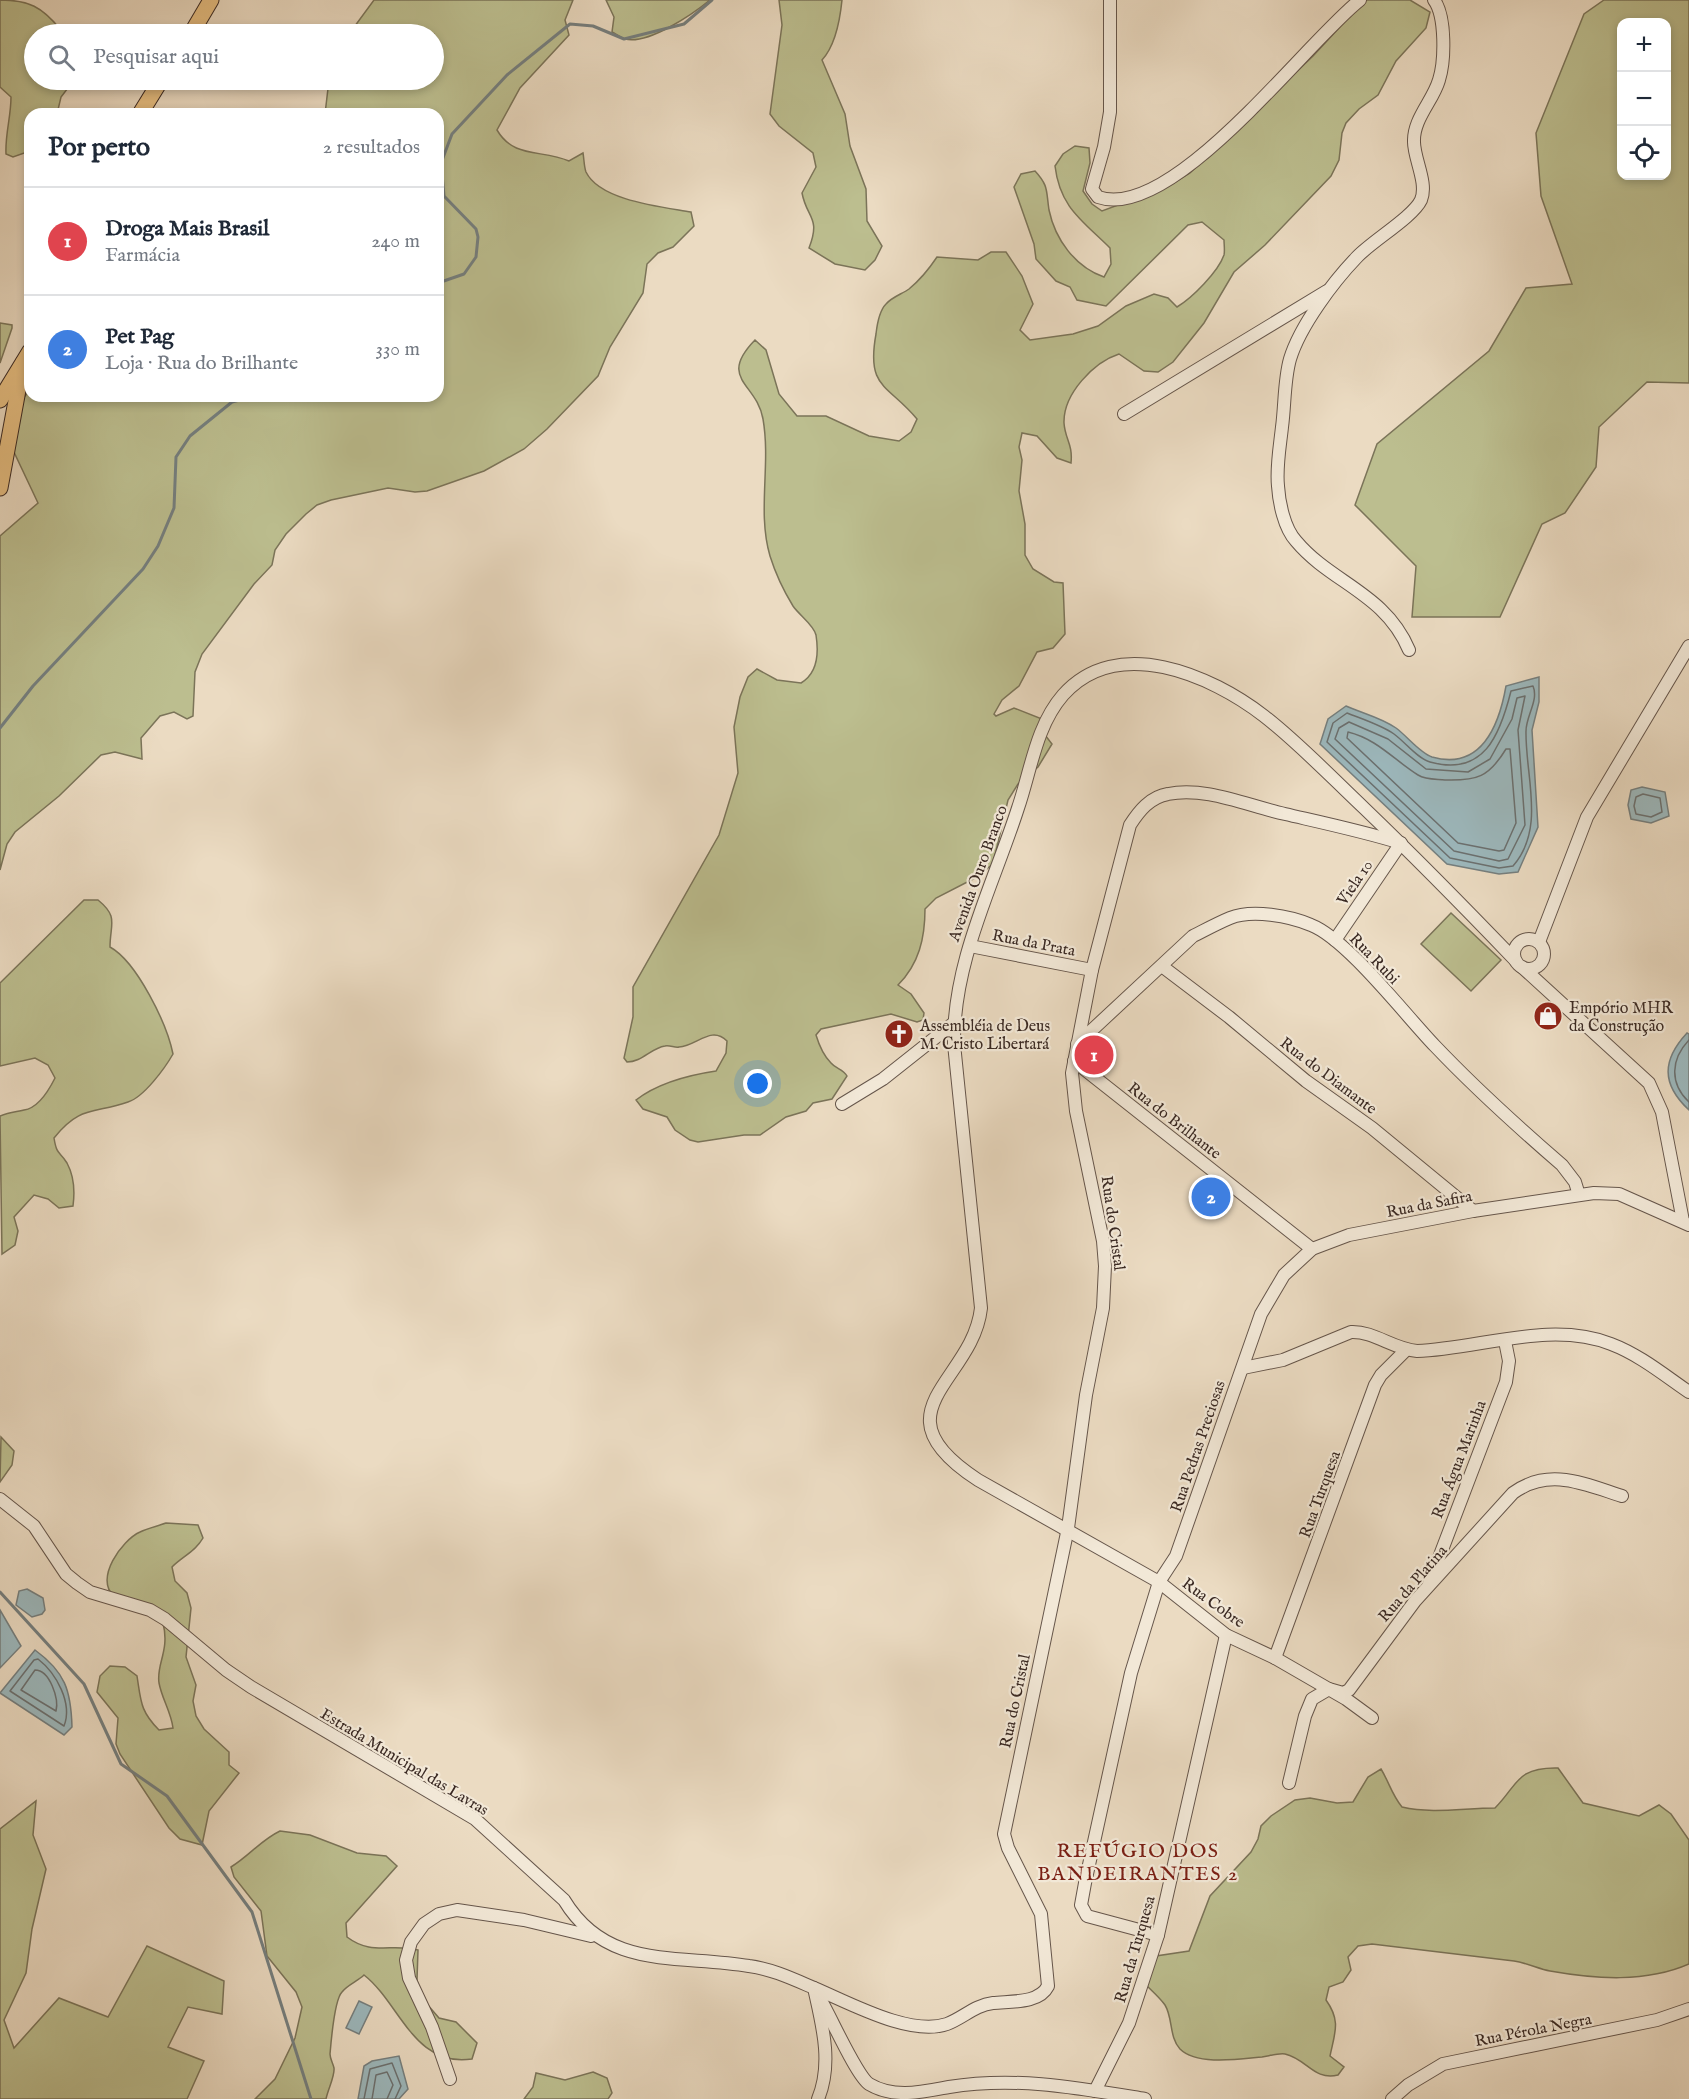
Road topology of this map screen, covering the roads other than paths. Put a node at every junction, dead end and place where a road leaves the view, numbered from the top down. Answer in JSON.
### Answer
{"nodes":[{"id":1,"x":211,"y":0,"type":"edge"},
{"id":2,"x":1110,"y":0,"type":"edge"},
{"id":3,"x":1360,"y":0,"type":"edge"},
{"id":4,"x":1434,"y":0,"type":"edge"},
{"id":5,"x":197,"y":24,"type":"edge"},
{"id":6,"x":155,"y":90,"type":"edge"},
{"id":7,"x":144,"y":108,"type":"edge"},
{"id":8,"x":1331,"y":289,"type":"junction"},
{"id":9,"x":24,"y":360,"type":"edge"},
{"id":10,"x":24,"y":367,"type":"edge"},
{"id":11,"x":0,"y":400,"type":"edge"},
{"id":12,"x":1124,"y":414,"type":"dead end"},
{"id":13,"x":1,"y":480,"type":"edge"},
{"id":14,"x":1689,"y":646,"type":"edge"},
{"id":15,"x":1408,"y":650,"type":"dead end"},
{"id":16,"x":1401,"y":843,"type":"junction"},
{"id":17,"x":1335,"y":940,"type":"junction"},
{"id":18,"x":1522,"y":940,"type":"junction"},
{"id":19,"x":1497,"y":941,"type":"junction"},
{"id":20,"x":1539,"y":942,"type":"junction"},
{"id":21,"x":970,"y":946,"type":"junction"},
{"id":22,"x":1518,"y":964,"type":"junction"},
{"id":23,"x":1162,"y":967,"type":"junction"},
{"id":24,"x":1535,"y":968,"type":"junction"},
{"id":25,"x":1092,"y":970,"type":"junction"},
{"id":26,"x":1541,"y":986,"type":"junction"},
{"id":27,"x":955,"y":1022,"type":"junction"},
{"id":28,"x":1077,"y":1044,"type":"junction"},
{"id":29,"x":1074,"y":1061,"type":"junction"},
{"id":30,"x":842,"y":1104,"type":"dead end"},
{"id":31,"x":1580,"y":1195,"type":"junction"},
{"id":32,"x":1473,"y":1211,"type":"junction"},
{"id":33,"x":1686,"y":1223,"type":"edge"},
{"id":34,"x":1312,"y":1249,"type":"junction"},
{"id":35,"x":1505,"y":1341,"type":"junction"},
{"id":36,"x":1406,"y":1350,"type":"junction"},
{"id":37,"x":1243,"y":1368,"type":"junction"},
{"id":38,"x":1689,"y":1392,"type":"edge"},
{"id":39,"x":1622,"y":1496,"type":"dead end"},
{"id":40,"x":0,"y":1499,"type":"edge"},
{"id":41,"x":1068,"y":1528,"type":"junction"},
{"id":42,"x":1159,"y":1582,"type":"junction"},
{"id":43,"x":1427,"y":1587,"type":"junction"},
{"id":44,"x":1226,"y":1635,"type":"junction"},
{"id":45,"x":1275,"y":1658,"type":"junction"},
{"id":46,"x":1329,"y":1689,"type":"junction"},
{"id":47,"x":1372,"y":1718,"type":"dead end"},
{"id":48,"x":1289,"y":1783,"type":"dead end"},
{"id":49,"x":1158,"y":1935,"type":"junction"},
{"id":50,"x":595,"y":1937,"type":"junction"},
{"id":51,"x":1048,"y":1979,"type":"joint"},
{"id":52,"x":814,"y":1988,"type":"junction"},
{"id":53,"x":1689,"y":2008,"type":"edge"},
{"id":54,"x":450,"y":2079,"type":"dead end"},
{"id":55,"x":1095,"y":2091,"type":"junction"},
{"id":56,"x":818,"y":2099,"type":"edge"},
{"id":57,"x":1145,"y":2099,"type":"edge"},
{"id":58,"x":1392,"y":2099,"type":"edge"}],
"edges":[{"from":1,"to":5,"type":"main road"},
{"from":2,"to":3,"type":"street"},
{"from":4,"to":8,"type":"street"},
{"from":6,"to":7,"type":"main road"},
{"from":8,"to":12,"type":"street"},
{"from":8,"to":15,"type":"street"},
{"from":9,"to":11,"type":"main road"},
{"from":10,"to":13,"type":"main road"},
{"from":14,"to":20,"type":"street"},
{"from":16,"to":17,"type":"street","name":"Viela 10"},
{"from":16,"to":19,"type":"street","name":"Avenida Ouro Branco"},
{"from":16,"to":21,"type":"street","name":"Avenida Ouro Branco"},
{"from":16,"to":25,"type":"street","name":"Rua do Cristal"},
{"from":17,"to":23,"type":"street","name":"Rua Rubi"},
{"from":17,"to":31,"type":"street","name":"Rua Rubi"},
{"from":18,"to":19,"type":"street"},
{"from":18,"to":20,"type":"street"},
{"from":18,"to":22,"type":"street"},
{"from":19,"to":22,"type":"street","name":"Avenida Ouro Branco"},
{"from":20,"to":24,"type":"street"},
{"from":21,"to":25,"type":"street","name":"Rua da Prata"},
{"from":21,"to":27,"type":"street","name":"Avenida Ouro Branco"},
{"from":22,"to":24,"type":"street"},
{"from":22,"to":26,"type":"street","name":"Avenida Ouro Branco"},
{"from":23,"to":28,"type":"street","name":"Rua Rubi"},
{"from":23,"to":32,"type":"street","name":"Rua do Diamante"},
{"from":24,"to":26,"type":"street"},
{"from":25,"to":28,"type":"street","name":"Rua do Cristal"},
{"from":26,"to":33,"type":"street","name":"Avenida Ouro Branco"},
{"from":27,"to":30,"type":"street"},
{"from":27,"to":41,"type":"street","name":"Avenida Ouro Branco"},
{"from":28,"to":29,"type":"street","name":"Rua do Cristal"},
{"from":29,"to":34,"type":"street","name":"Rua do Brilhante"},
{"from":29,"to":41,"type":"street","name":"Rua do Cristal"},
{"from":31,"to":32,"type":"street","name":"Rua da Safira"},
{"from":31,"to":33,"type":"street","name":"Rua da Safira"},
{"from":32,"to":34,"type":"street","name":"Rua da Safira"},
{"from":34,"to":37,"type":"street","name":"Rua da Safira"},
{"from":35,"to":36,"type":"street","name":"Rua Pedras Preciosas"},
{"from":35,"to":38,"type":"street","name":"Rua Pedras Preciosas"},
{"from":35,"to":43,"type":"street","name":"Rua Água Marinha"},
{"from":36,"to":37,"type":"street","name":"Rua Pedras Preciosas"},
{"from":36,"to":45,"type":"street","name":"Rua Turquesa"},
{"from":37,"to":42,"type":"street","name":"Rua Pedras Preciosas"},
{"from":39,"to":43,"type":"street","name":"Rua da Platina"},
{"from":40,"to":50,"type":"street","name":"Estrada Municipal das Lavras"},
{"from":41,"to":42,"type":"street","name":"Rua Cobre"},
{"from":41,"to":51,"type":"street","name":"Rua do Cristal"},
{"from":42,"to":44,"type":"street","name":"Rua Cobre"},
{"from":42,"to":49,"type":"street","name":"Rua Pedras Preciosas"},
{"from":43,"to":46,"type":"street","name":"Rua da Platina"},
{"from":44,"to":45,"type":"street","name":"Rua Cobre"},
{"from":44,"to":49,"type":"street","name":"Rua da Turquesa"},
{"from":45,"to":46,"type":"street","name":"Rua Cobre"},
{"from":46,"to":47,"type":"street","name":"Rua Cobre"},
{"from":46,"to":48,"type":"street","name":"Rua da Platina"},
{"from":49,"to":55,"type":"street","name":"Rua da Turquesa"},
{"from":50,"to":52,"type":"street","name":"Estrada Municipal das Lavras"},
{"from":50,"to":54,"type":"street"},
{"from":51,"to":52,"type":"street","name":"Estrada Municipal das Lavras"},
{"from":52,"to":55,"type":"street"},
{"from":52,"to":56,"type":"street"},
{"from":53,"to":58,"type":"street","name":"Rua Pérola Negra"},
{"from":55,"to":57,"type":"street"}]}
